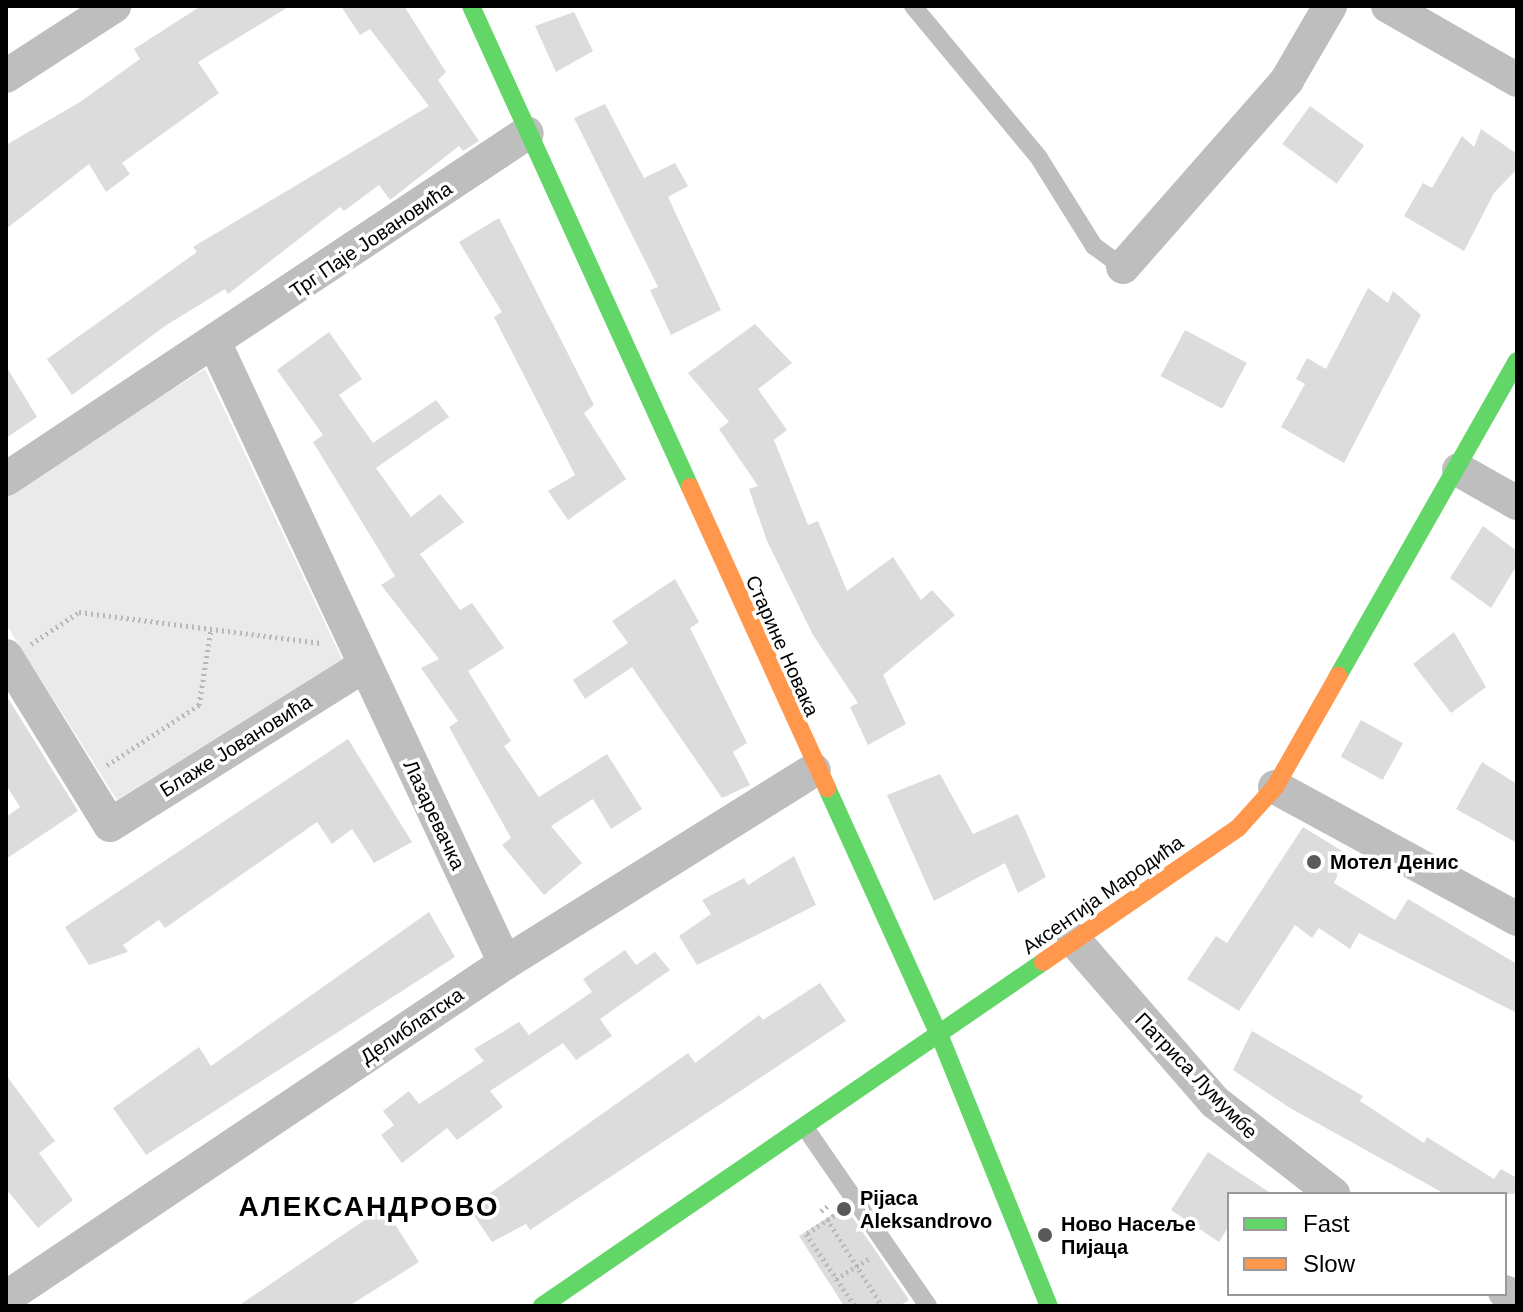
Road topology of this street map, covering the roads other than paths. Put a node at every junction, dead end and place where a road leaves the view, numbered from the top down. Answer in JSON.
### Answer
{"nodes":[{"id":1,"x":114,"y":6,"type":"edge"},
{"id":2,"x":471,"y":6,"type":"edge"},
{"id":3,"x":913,"y":6,"type":"edge"},
{"id":4,"x":1330,"y":6,"type":"edge"},
{"id":5,"x":1388,"y":6,"type":"edge"},
{"id":6,"x":6,"y":76,"type":"edge"},
{"id":7,"x":1517,"y":80,"type":"edge"},
{"id":8,"x":527,"y":133,"type":"junction"},
{"id":9,"x":1123,"y":267,"type":"joint"},
{"id":10,"x":216,"y":346,"type":"junction"},
{"id":11,"x":1517,"y":361,"type":"edge"},
{"id":12,"x":1459,"y":470,"type":"junction"},
{"id":13,"x":6,"y":479,"type":"edge"},
{"id":14,"x":1517,"y":503,"type":"edge"},
{"id":15,"x":358,"y":657,"type":"junction"},
{"id":16,"x":7,"y":658,"type":"edge"},
{"id":17,"x":814,"y":770,"type":"junction"},
{"id":18,"x":1275,"y":787,"type":"junction"},
{"id":19,"x":1517,"y":919,"type":"edge"},
{"id":20,"x":1074,"y":940,"type":"junction"},
{"id":21,"x":505,"y":963,"type":"junction"},
{"id":22,"x":941,"y":1039,"type":"junction"},
{"id":23,"x":806,"y":1129,"type":"junction"},
{"id":24,"x":1330,"y":1192,"type":"edge"},
{"id":25,"x":16,"y":1291,"type":"edge"},
{"id":26,"x":542,"y":1306,"type":"edge"},
{"id":27,"x":928,"y":1306,"type":"edge"},
{"id":28,"x":1049,"y":1306,"type":"edge"}],
"edges":[{"from":1,"to":6,"type":"street"},
{"from":2,"to":8,"type":"street","name":"Старине Новака"},
{"from":3,"to":9,"type":"lane"},
{"from":4,"to":9,"type":"street"},
{"from":5,"to":7,"type":"street"},
{"from":8,"to":10,"type":"street","name":"Трг Паје Јовановића"},
{"from":8,"to":17,"type":"street","name":"Старине Новака"},
{"from":10,"to":13,"type":"street","name":"Трг Паје Јовановића"},
{"from":10,"to":15,"type":"street"},
{"from":11,"to":12,"type":"street","name":"Аксентија Мародића"},
{"from":12,"to":14,"type":"street"},
{"from":12,"to":18,"type":"street","name":"Аксентија Мародића"},
{"from":15,"to":16,"type":"street","name":"Блаже Јовановића"},
{"from":15,"to":21,"type":"street","name":"Лазаревачка"},
{"from":17,"to":21,"type":"street","name":"Делиблатска"},
{"from":17,"to":22,"type":"street","name":"Старине Новака"},
{"from":18,"to":19,"type":"street"},
{"from":18,"to":20,"type":"street","name":"Аксентија Мародића"},
{"from":20,"to":22,"type":"street","name":"Аксентија Мародића"},
{"from":20,"to":24,"type":"street","name":"Патриса Лумумбе"},
{"from":21,"to":25,"type":"street","name":"Делиблатска"},
{"from":22,"to":23,"type":"street","name":"Аксентија Мародића"},
{"from":22,"to":28,"type":"street","name":"Старине Новака"},
{"from":23,"to":26,"type":"street","name":"Аксентија Мародића"},
{"from":23,"to":27,"type":"lane"}]}
